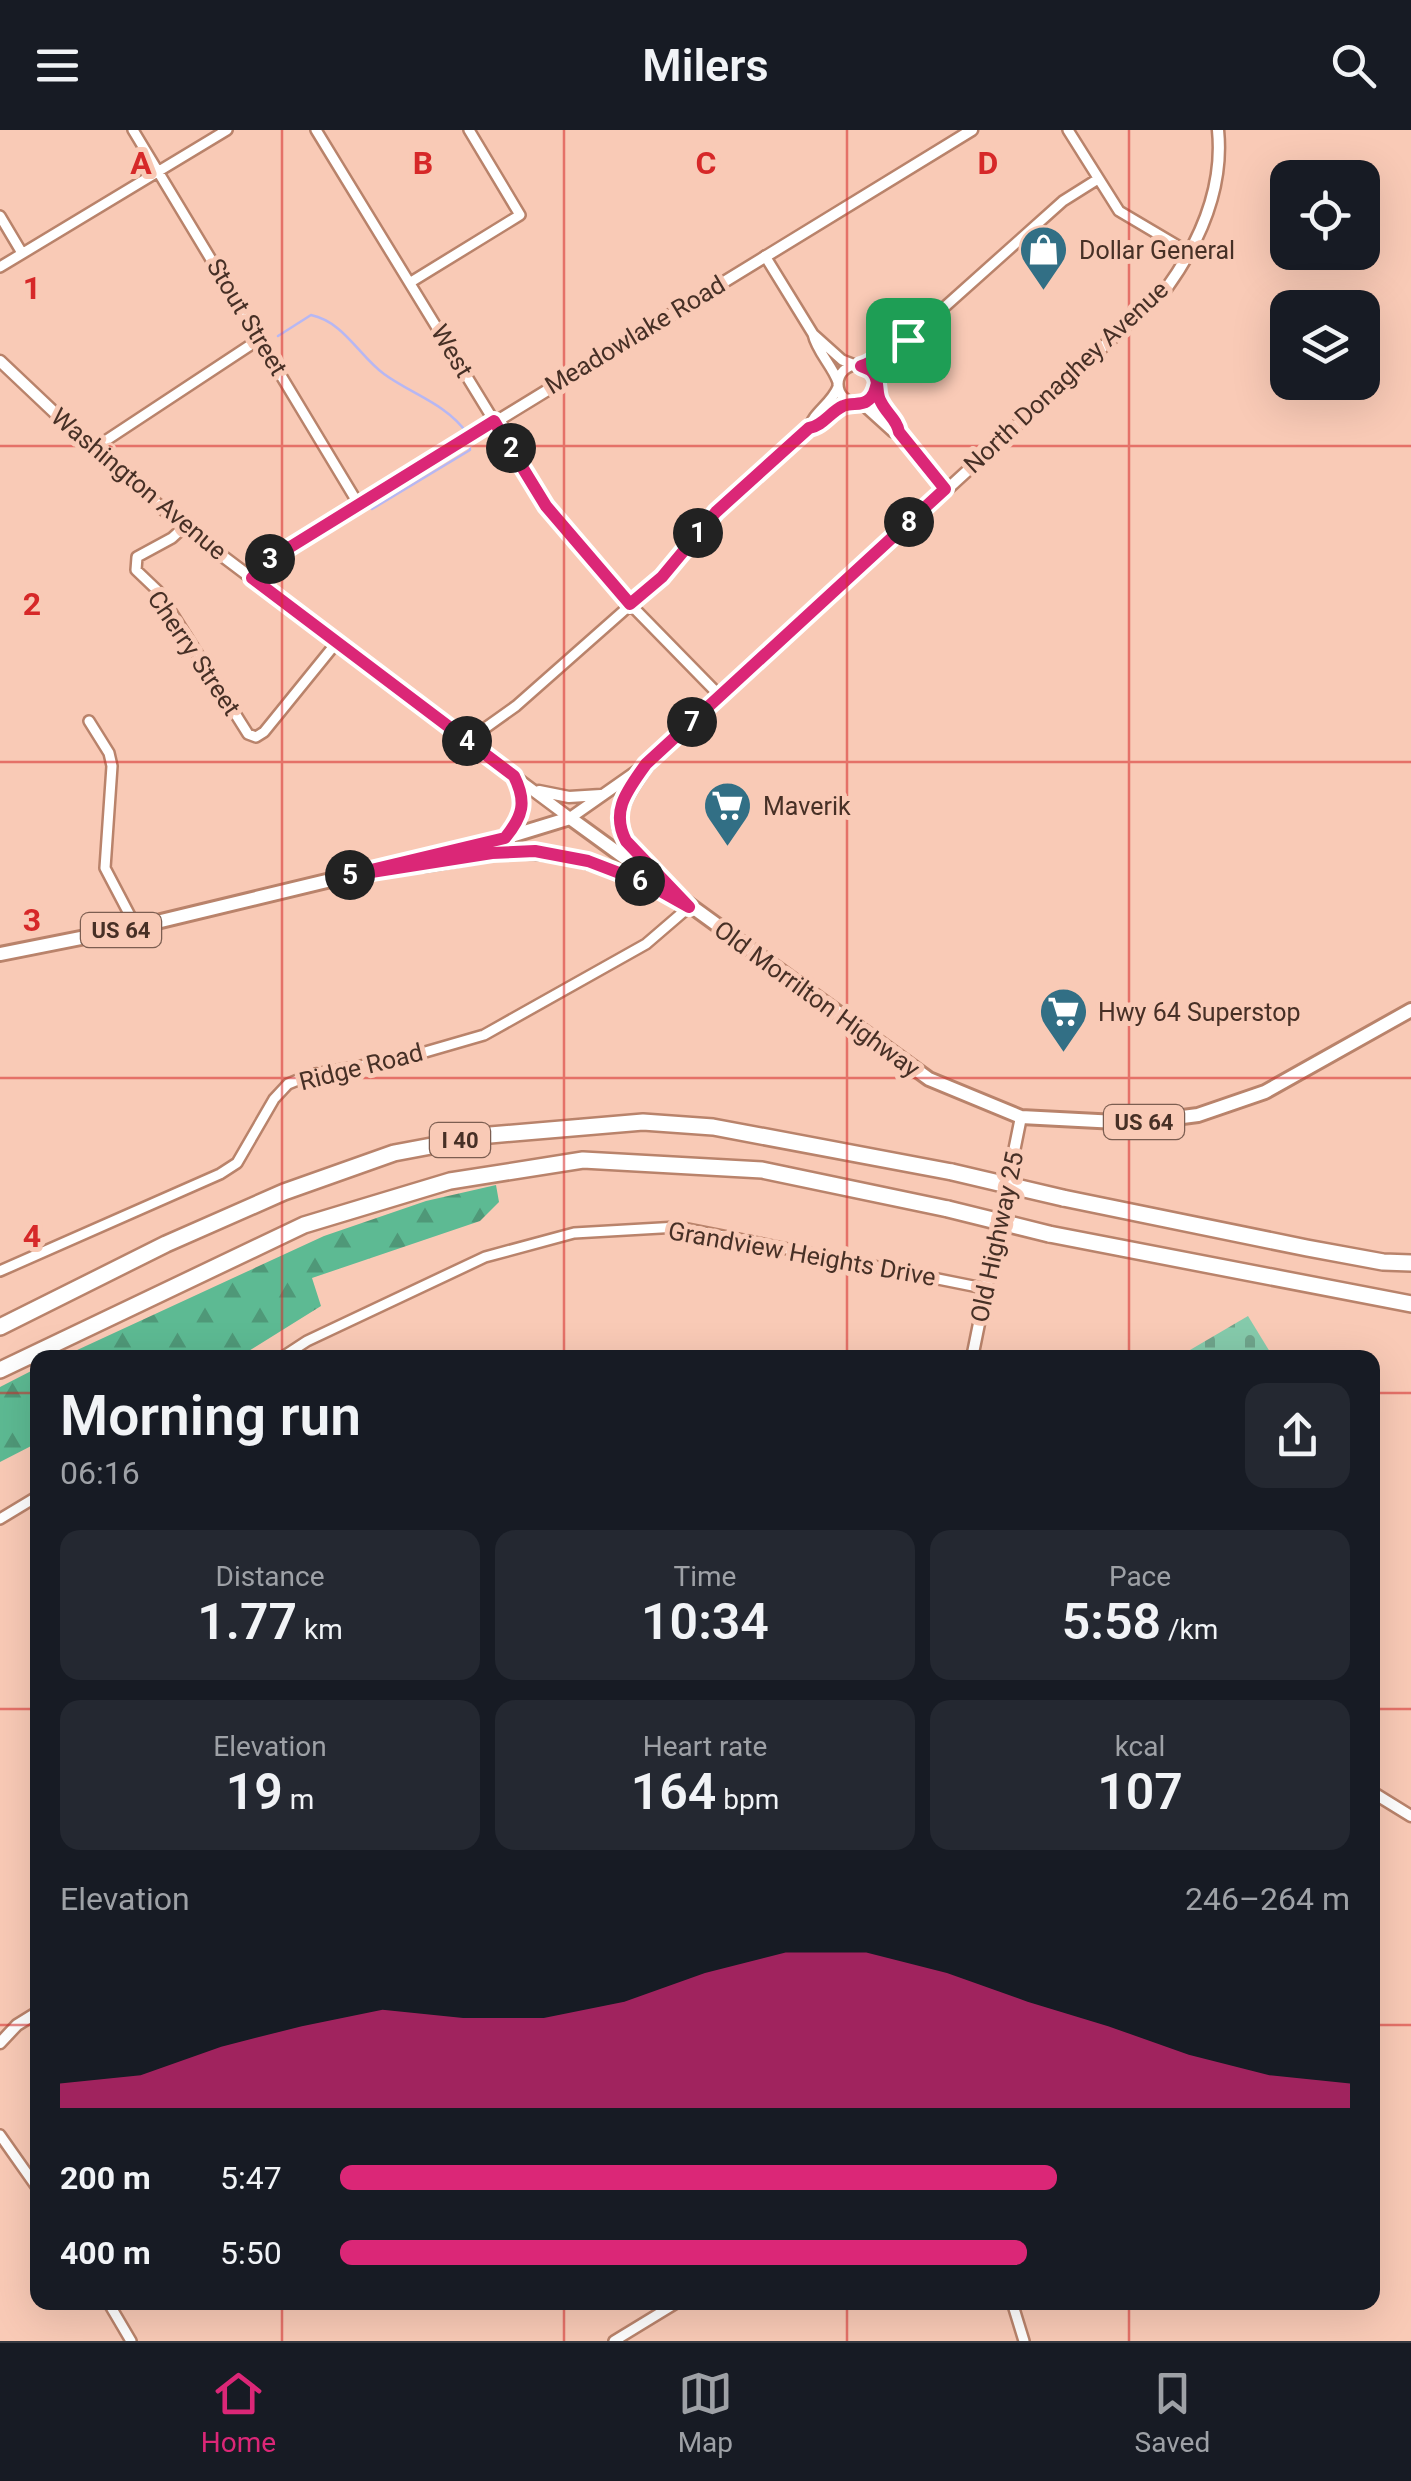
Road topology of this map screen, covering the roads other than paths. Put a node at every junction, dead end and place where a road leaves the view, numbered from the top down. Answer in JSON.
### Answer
{"nodes":[{"id":1,"x":134,"y":130,"type":"edge"},
{"id":2,"x":227,"y":130,"type":"edge"},
{"id":3,"x":316,"y":130,"type":"edge"},
{"id":4,"x":469,"y":130,"type":"edge"},
{"id":5,"x":972,"y":130,"type":"edge"},
{"id":6,"x":1068,"y":130,"type":"edge"},
{"id":7,"x":1218,"y":130,"type":"edge"},
{"id":8,"x":158,"y":171,"type":"junction"},
{"id":9,"x":1098,"y":178,"type":"junction"},
{"id":10,"x":0,"y":216,"type":"edge"},
{"id":11,"x":22,"y":253,"type":"junction"},
{"id":12,"x":1190,"y":253,"type":"junction"},
{"id":13,"x":765,"y":256,"type":"junction"},
{"id":14,"x":0,"y":267,"type":"edge"},
{"id":15,"x":410,"y":282,"type":"junction"},
{"id":16,"x":814,"y":334,"type":"junction"},
{"id":17,"x":260,"y":338,"type":"junction"},
{"id":18,"x":908,"y":340,"type":"junction"},
{"id":19,"x":0,"y":361,"type":"edge"},
{"id":20,"x":858,"y":366,"type":"junction"},
{"id":21,"x":838,"y":385,"type":"junction"},
{"id":22,"x":876,"y":385,"type":"junction"},
{"id":23,"x":857,"y":403,"type":"junction"},
{"id":24,"x":494,"y":421,"type":"junction"},
{"id":25,"x":809,"y":428,"type":"junction"},
{"id":26,"x":899,"y":432,"type":"junction"},
{"id":27,"x":93,"y":450,"type":"junction"},
{"id":28,"x":945,"y":489,"type":"junction"},
{"id":29,"x":360,"y":505,"type":"junction"},
{"id":30,"x":184,"y":527,"type":"junction"},
{"id":31,"x":252,"y":578,"type":"junction"},
{"id":32,"x":630,"y":604,"type":"junction"},
{"id":33,"x":337,"y":642,"type":"junction"},
{"id":34,"x":720,"y":696,"type":"junction"},
{"id":35,"x":89,"y":721,"type":"dead end"},
{"id":36,"x":465,"y":739,"type":"junction"},
{"id":37,"x":646,"y":764,"type":"junction"},
{"id":38,"x":514,"y":776,"type":"junction"},
{"id":39,"x":530,"y":787,"type":"junction"},
{"id":40,"x":607,"y":793,"type":"junction"},
{"id":41,"x":570,"y":818,"type":"junction"},
{"id":42,"x":505,"y":838,"type":"junction"},
{"id":43,"x":346,"y":876,"type":"junction"},
{"id":44,"x":689,"y":907,"type":"junction"},
{"id":45,"x":136,"y":926,"type":"junction"},
{"id":46,"x":0,"y":954,"type":"edge"},
{"id":47,"x":1411,"y":1010,"type":"edge"},
{"id":48,"x":1021,"y":1117,"type":"junction"},
{"id":49,"x":1411,"y":1263,"type":"edge"},
{"id":50,"x":0,"y":1271,"type":"edge"},
{"id":51,"x":988,"y":1289,"type":"junction"},
{"id":52,"x":1411,"y":1304,"type":"edge"},
{"id":53,"x":0,"y":1325,"type":"edge"},
{"id":54,"x":42,"y":1350,"type":"edge"},
{"id":55,"x":294,"y":1350,"type":"edge"},
{"id":56,"x":974,"y":1350,"type":"edge"},
{"id":57,"x":30,"y":1356,"type":"edge"},
{"id":58,"x":0,"y":1370,"type":"edge"},
{"id":59,"x":30,"y":1501,"type":"edge"},
{"id":60,"x":0,"y":1519,"type":"edge"},
{"id":61,"x":1380,"y":1797,"type":"edge"},
{"id":62,"x":1411,"y":1816,"type":"edge"},
{"id":63,"x":30,"y":2017,"type":"edge"},
{"id":64,"x":0,"y":2044,"type":"edge"},
{"id":65,"x":0,"y":2136,"type":"edge"},
{"id":66,"x":30,"y":2178,"type":"edge"},
{"id":67,"x":113,"y":2310,"type":"edge"},
{"id":68,"x":665,"y":2310,"type":"edge"},
{"id":69,"x":1014,"y":2310,"type":"edge"},
{"id":70,"x":131,"y":2341,"type":"edge"},
{"id":71,"x":614,"y":2341,"type":"edge"},
{"id":72,"x":1024,"y":2341,"type":"edge"}],
"edges":[{"from":1,"to":8,"type":"street","name":"Stout Street"},
{"from":2,"to":8,"type":"street"},
{"from":3,"to":15,"type":"street","name":"West"},
{"from":4,"to":15,"type":"street"},
{"from":5,"to":13,"type":"street","name":"Meadowlake Road"},
{"from":6,"to":9,"type":"street"},
{"from":7,"to":12,"type":"street","name":"North Donaghey Avenue"},
{"from":8,"to":11,"type":"street"},
{"from":8,"to":17,"type":"street","name":"Stout Street"},
{"from":9,"to":12,"type":"street"},
{"from":9,"to":18,"type":"street"},
{"from":10,"to":11,"type":"street"},
{"from":11,"to":14,"type":"street"},
{"from":12,"to":28,"type":"street","name":"North Donaghey Avenue"},
{"from":13,"to":16,"type":"street"},
{"from":13,"to":24,"type":"street","name":"Meadowlake Road"},
{"from":15,"to":24,"type":"street","name":"West"},
{"from":16,"to":20,"type":"street"},
{"from":16,"to":21,"type":"street"},
{"from":17,"to":27,"type":"street"},
{"from":17,"to":29,"type":"street","name":"Stout Street"},
{"from":18,"to":20,"type":"street"},
{"from":18,"to":22,"type":"street"},
{"from":19,"to":27,"type":"street","name":"Washington Avenue"},
{"from":20,"to":21,"type":"street"},
{"from":20,"to":22,"type":"street"},
{"from":21,"to":23,"type":"street"},
{"from":21,"to":25,"type":"street"},
{"from":22,"to":23,"type":"street"},
{"from":22,"to":26,"type":"street"},
{"from":23,"to":25,"type":"street"},
{"from":23,"to":26,"type":"street"},
{"from":24,"to":29,"type":"street","name":"Meadowlake Road"},
{"from":24,"to":32,"type":"street","name":"West"},
{"from":25,"to":32,"type":"street"},
{"from":26,"to":28,"type":"street"},
{"from":27,"to":30,"type":"street","name":"Washington Avenue"},
{"from":28,"to":34,"type":"street","name":"North Donaghey Avenue"},
{"from":29,"to":31,"type":"street","name":"Meadowlake Road"},
{"from":30,"to":31,"type":"street","name":"Washington Avenue"},
{"from":30,"to":33,"type":"street","name":"Cherry Street"},
{"from":31,"to":33,"type":"street","name":"Washington Avenue"},
{"from":32,"to":34,"type":"street","name":"West"},
{"from":32,"to":36,"type":"street"},
{"from":33,"to":36,"type":"street","name":"Washington Avenue"},
{"from":34,"to":37,"type":"street","name":"North Donaghey Avenue"},
{"from":35,"to":45,"type":"street"},
{"from":36,"to":38,"type":"street","name":"Washington Avenue"},
{"from":37,"to":40,"type":"street","name":"North Donaghey Avenue"},
{"from":37,"to":44,"type":"main road"},
{"from":38,"to":39,"type":"street","name":"Washington Avenue"},
{"from":38,"to":42,"type":"main road"},
{"from":39,"to":40,"type":"street"},
{"from":39,"to":41,"type":"street","name":"Washington Avenue"},
{"from":40,"to":41,"type":"street","name":"North Donaghey Avenue"},
{"from":41,"to":42,"type":"main road","number":"US 64"},
{"from":41,"to":44,"type":"main road","name":"Old Morrilton Highway","number":"US 64"},
{"from":42,"to":43,"type":"main road","number":"US 64"},
{"from":43,"to":44,"type":"main road"},
{"from":43,"to":45,"type":"main road","number":"US 64"},
{"from":44,"to":48,"type":"main road","name":"Old Morrilton Highway","number":"US 64"},
{"from":44,"to":50,"type":"street","name":"Ridge Road"},
{"from":45,"to":46,"type":"main road","number":"US 64"},
{"from":47,"to":48,"type":"main road","name":"Old Morrilton Highway","number":"US 64"},
{"from":48,"to":51,"type":"street","name":"Old Highway 25"},
{"from":49,"to":53,"type":"highway","number":"I 40","bridge":true},
{"from":51,"to":55,"type":"street","name":"Grandview Heights Drive"},
{"from":51,"to":56,"type":"street","name":"Old Highway 25"},
{"from":52,"to":54,"type":"highway","number":"I 40","bridge":true},
{"from":57,"to":58,"type":"highway","number":"I 40","bridge":true},
{"from":59,"to":60,"type":"street"},
{"from":61,"to":62,"type":"street"},
{"from":63,"to":64,"type":"street"},
{"from":65,"to":66,"type":"street"},
{"from":67,"to":70,"type":"street"},
{"from":68,"to":71,"type":"street"},
{"from":69,"to":72,"type":"street"}]}
